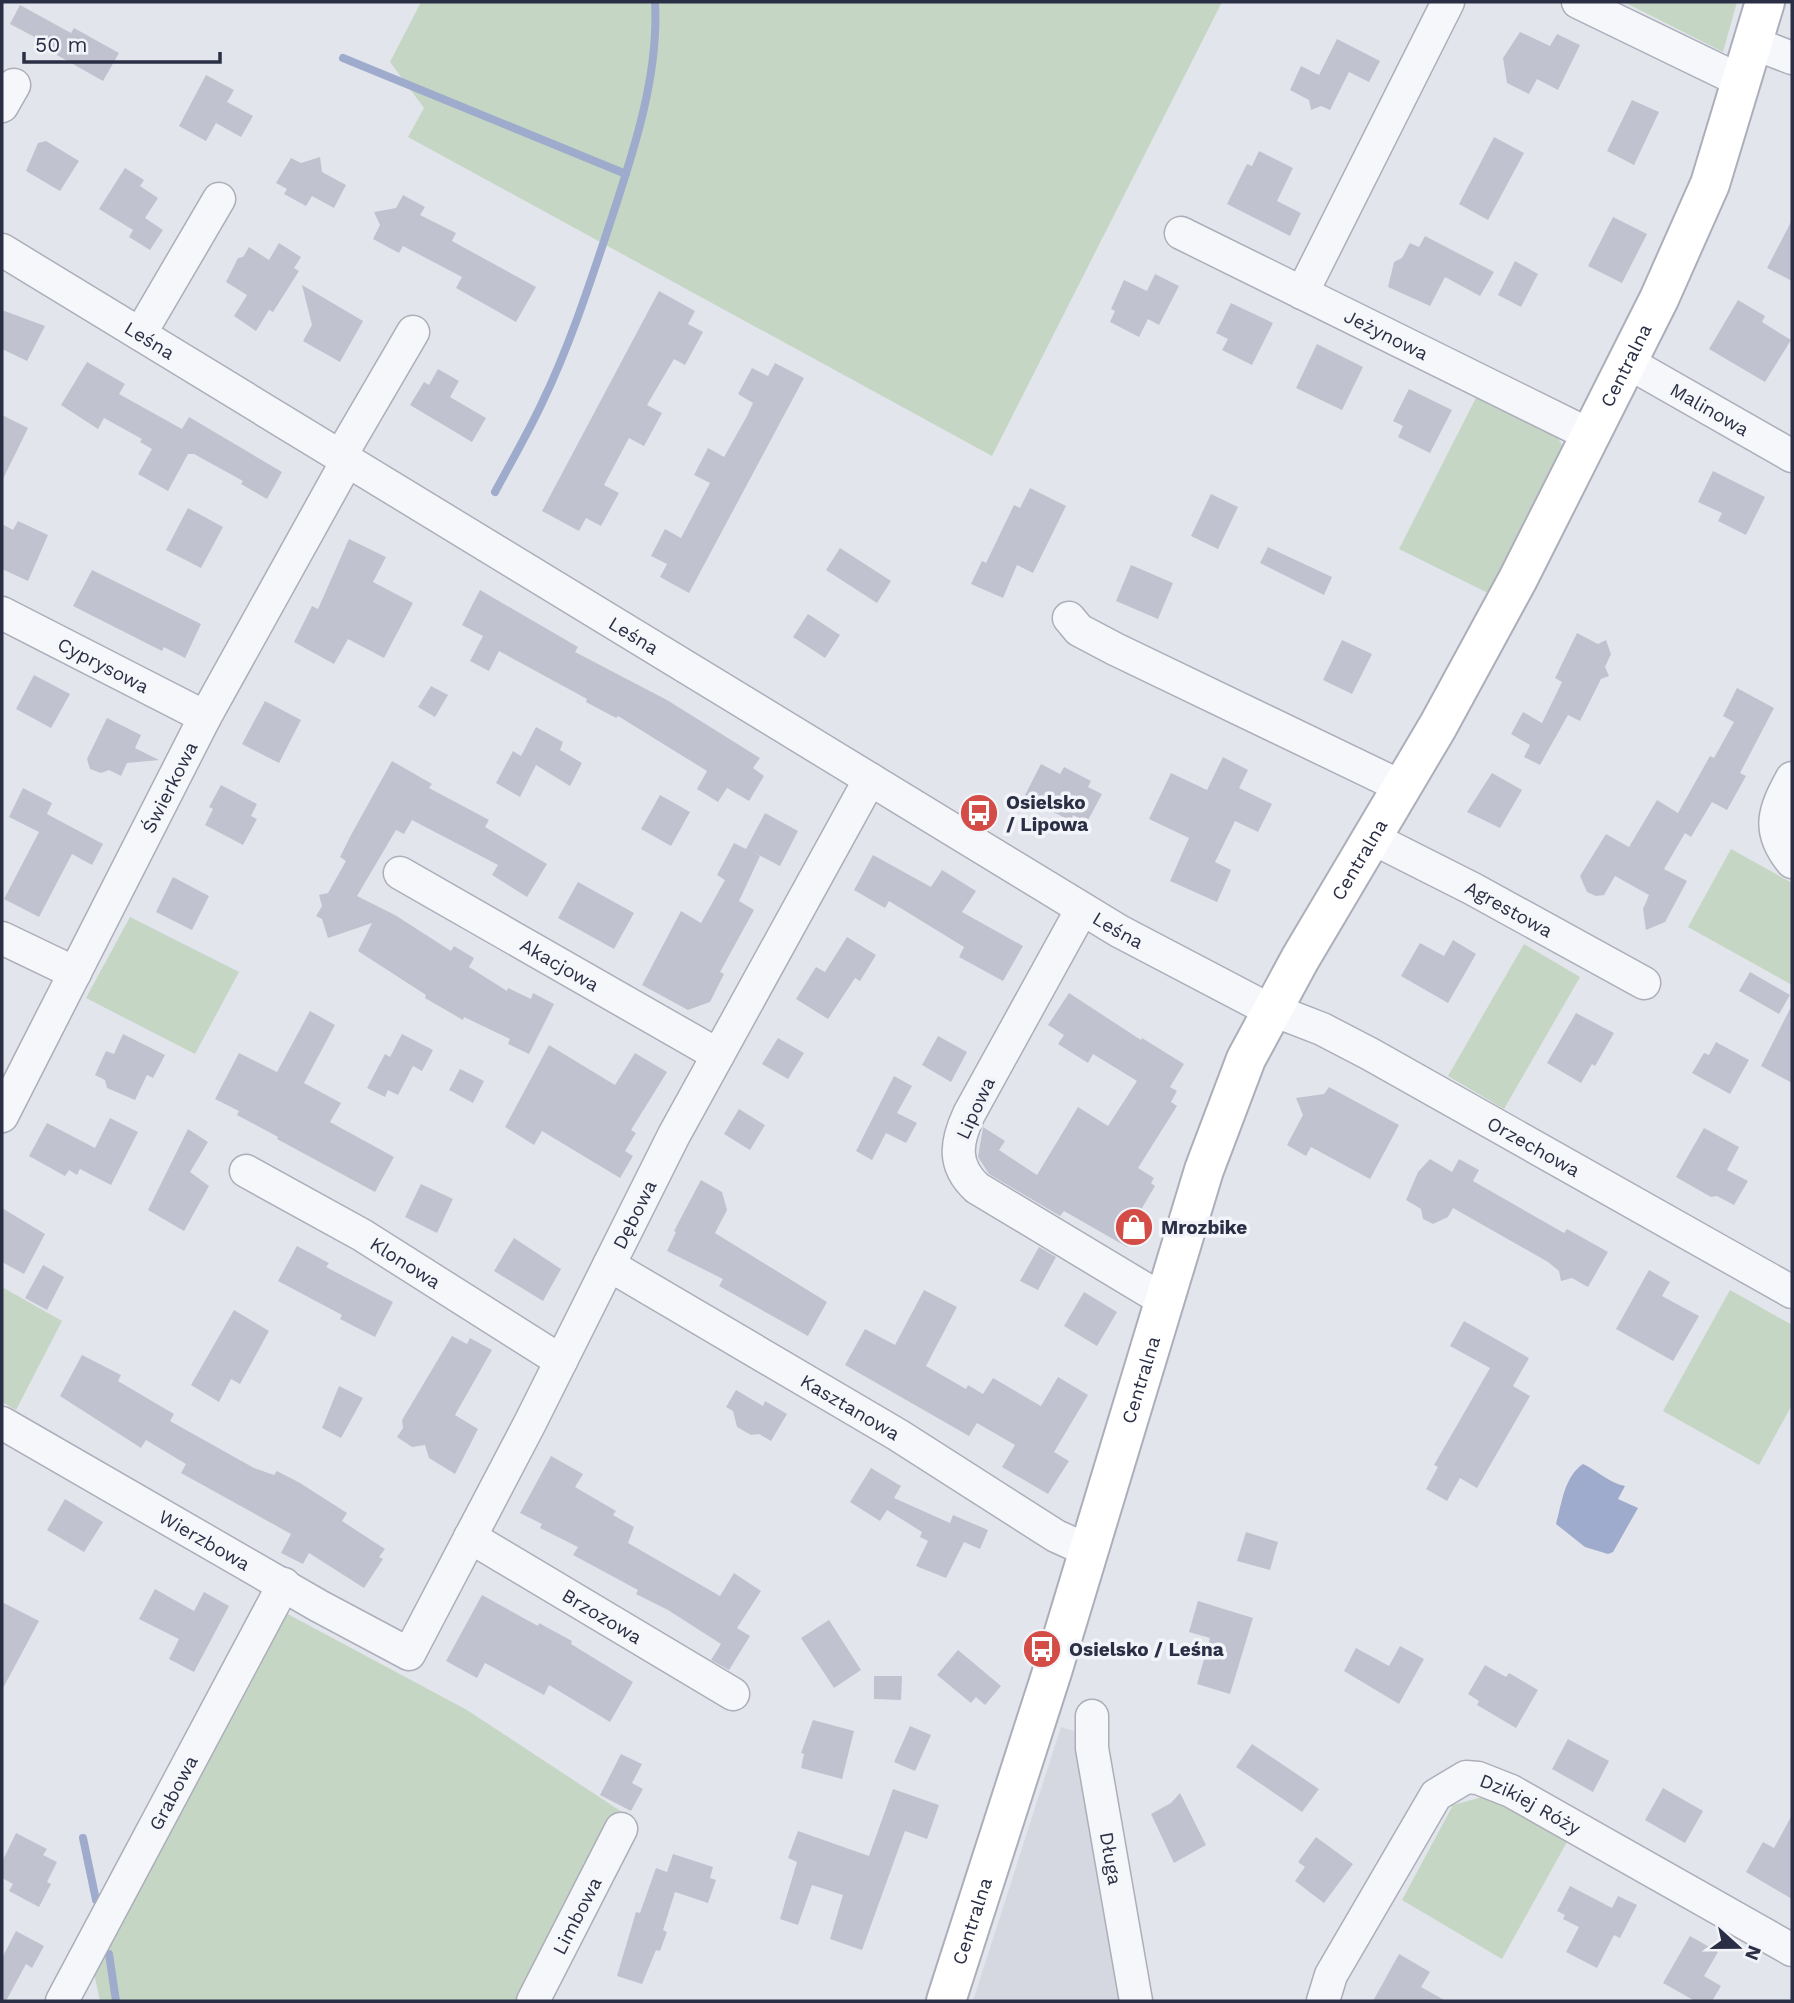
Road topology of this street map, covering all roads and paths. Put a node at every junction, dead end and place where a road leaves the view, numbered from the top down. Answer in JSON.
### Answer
{"nodes":[{"id":1,"x":1448,"y":2,"type":"edge"},
{"id":2,"x":1578,"y":2,"type":"edge"},
{"id":3,"x":1765,"y":2,"type":"edge"},
{"id":4,"x":1753,"y":43,"type":"junction"},
{"id":5,"x":1792,"y":58,"type":"edge"},
{"id":6,"x":1741,"y":81,"type":"junction"},
{"id":7,"x":219,"y":199,"type":"dead end"},
{"id":8,"x":1181,"y":233,"type":"dead end"},
{"id":9,"x":2,"y":250,"type":"edge"},
{"id":10,"x":1302,"y":293,"type":"junction"},
{"id":11,"x":413,"y":332,"type":"dead end"},
{"id":12,"x":140,"y":334,"type":"junction"},
{"id":13,"x":1629,"y":363,"type":"junction"},
{"id":14,"x":1592,"y":436,"type":"junction"},
{"id":15,"x":1792,"y":456,"type":"edge"},
{"id":16,"x":343,"y":459,"type":"junction"},
{"id":17,"x":2,"y":613,"type":"edge"},
{"id":18,"x":1069,"y":618,"type":"dead end"},
{"id":19,"x":205,"y":717,"type":"junction"},
{"id":20,"x":1792,"y":778,"type":"edge"},
{"id":21,"x":870,"y":779,"type":"junction"},
{"id":22,"x":1402,"y":787,"type":"junction"},
{"id":23,"x":1374,"y":839,"type":"junction"},
{"id":24,"x":1792,"y":862,"type":"edge"},
{"id":25,"x":400,"y":873,"type":"dead end"},
{"id":26,"x":1082,"y":909,"type":"junction"},
{"id":27,"x":2,"y":938,"type":"edge"},
{"id":28,"x":75,"y":973,"type":"junction"},
{"id":29,"x":1644,"y":984,"type":"dead end"},
{"id":30,"x":1272,"y":1010,"type":"junction"},
{"id":31,"x":718,"y":1055,"type":"junction"},
{"id":32,"x":2,"y":1116,"type":"edge"},
{"id":33,"x":246,"y":1171,"type":"dead end"},
{"id":34,"x":609,"y":1265,"type":"junction"},
{"id":35,"x":1792,"y":1292,"type":"edge"},
{"id":36,"x":1165,"y":1301,"type":"junction"},
{"id":37,"x":561,"y":1361,"type":"junction"},
{"id":38,"x":2,"y":1423,"type":"edge"},
{"id":39,"x":470,"y":1537,"type":"junction"},
{"id":40,"x":1089,"y":1551,"type":"junction"},
{"id":41,"x":284,"y":1584,"type":"junction"},
{"id":42,"x":409,"y":1654,"type":"joint"},
{"id":43,"x":733,"y":1695,"type":"dead end"},
{"id":44,"x":1092,"y":1716,"type":"dead end"},
{"id":45,"x":621,"y":1829,"type":"dead end"},
{"id":46,"x":1792,"y":1950,"type":"edge"},
{"id":47,"x":62,"y":2001,"type":"edge"},
{"id":48,"x":533,"y":2001,"type":"edge"},
{"id":49,"x":946,"y":2001,"type":"edge"},
{"id":50,"x":1136,"y":2001,"type":"edge"},
{"id":51,"x":1323,"y":2001,"type":"edge"}],
"edges":[{"from":1,"to":10,"type":"street"},
{"from":2,"to":6,"type":"street"},
{"from":3,"to":4,"type":"street","name":"Centralna"},
{"from":4,"to":5,"type":"street"},
{"from":4,"to":6,"type":"street","name":"Centralna"},
{"from":6,"to":13,"type":"street","name":"Centralna"},
{"from":7,"to":12,"type":"street"},
{"from":8,"to":10,"type":"street","name":"Jeżynowa"},
{"from":9,"to":12,"type":"street","name":"Leśna"},
{"from":10,"to":14,"type":"street","name":"Jeżynowa"},
{"from":11,"to":16,"type":"street","name":"Świerkowa"},
{"from":12,"to":16,"type":"street","name":"Leśna"},
{"from":13,"to":14,"type":"street","name":"Centralna"},
{"from":13,"to":15,"type":"street","name":"Malinowa"},
{"from":14,"to":22,"type":"street","name":"Centralna"},
{"from":16,"to":19,"type":"street","name":"Świerkowa"},
{"from":16,"to":21,"type":"street","name":"Leśna"},
{"from":17,"to":19,"type":"street","name":"Cyprysowa"},
{"from":18,"to":22,"type":"street"},
{"from":19,"to":28,"type":"street","name":"Świerkowa"},
{"from":20,"to":24,"type":"street"},
{"from":21,"to":26,"type":"street","name":"Leśna"},
{"from":21,"to":31,"type":"street","name":"Dębowa"},
{"from":22,"to":23,"type":"street","name":"Centralna"},
{"from":23,"to":29,"type":"street","name":"Agrestowa"},
{"from":23,"to":30,"type":"street","name":"Centralna"},
{"from":25,"to":31,"type":"street","name":"Akacjowa"},
{"from":26,"to":30,"type":"street","name":"Leśna"},
{"from":26,"to":36,"type":"street","name":"Lipowa"},
{"from":27,"to":28,"type":"street"},
{"from":28,"to":32,"type":"street","name":"Świerkowa"},
{"from":30,"to":35,"type":"street","name":"Orzechowa"},
{"from":30,"to":36,"type":"street","name":"Centralna"},
{"from":31,"to":34,"type":"street","name":"Dębowa"},
{"from":33,"to":37,"type":"street","name":"Klonowa"},
{"from":34,"to":37,"type":"street","name":"Dębowa"},
{"from":34,"to":40,"type":"street","name":"Kasztanowa"},
{"from":36,"to":40,"type":"street","name":"Centralna"},
{"from":37,"to":39,"type":"street","name":"Dębowa"},
{"from":38,"to":41,"type":"street","name":"Wierzbowa"},
{"from":39,"to":42,"type":"street","name":"Dębowa"},
{"from":39,"to":43,"type":"street","name":"Brzozowa"},
{"from":40,"to":49,"type":"street","name":"Centralna"},
{"from":41,"to":42,"type":"street","name":"Wierzbowa"},
{"from":41,"to":47,"type":"street","name":"Grabowa"},
{"from":44,"to":50,"type":"street","name":"Długa"},
{"from":45,"to":48,"type":"street","name":"Limbowa"},
{"from":46,"to":51,"type":"street","name":"Dzikiej Róży"}]}
